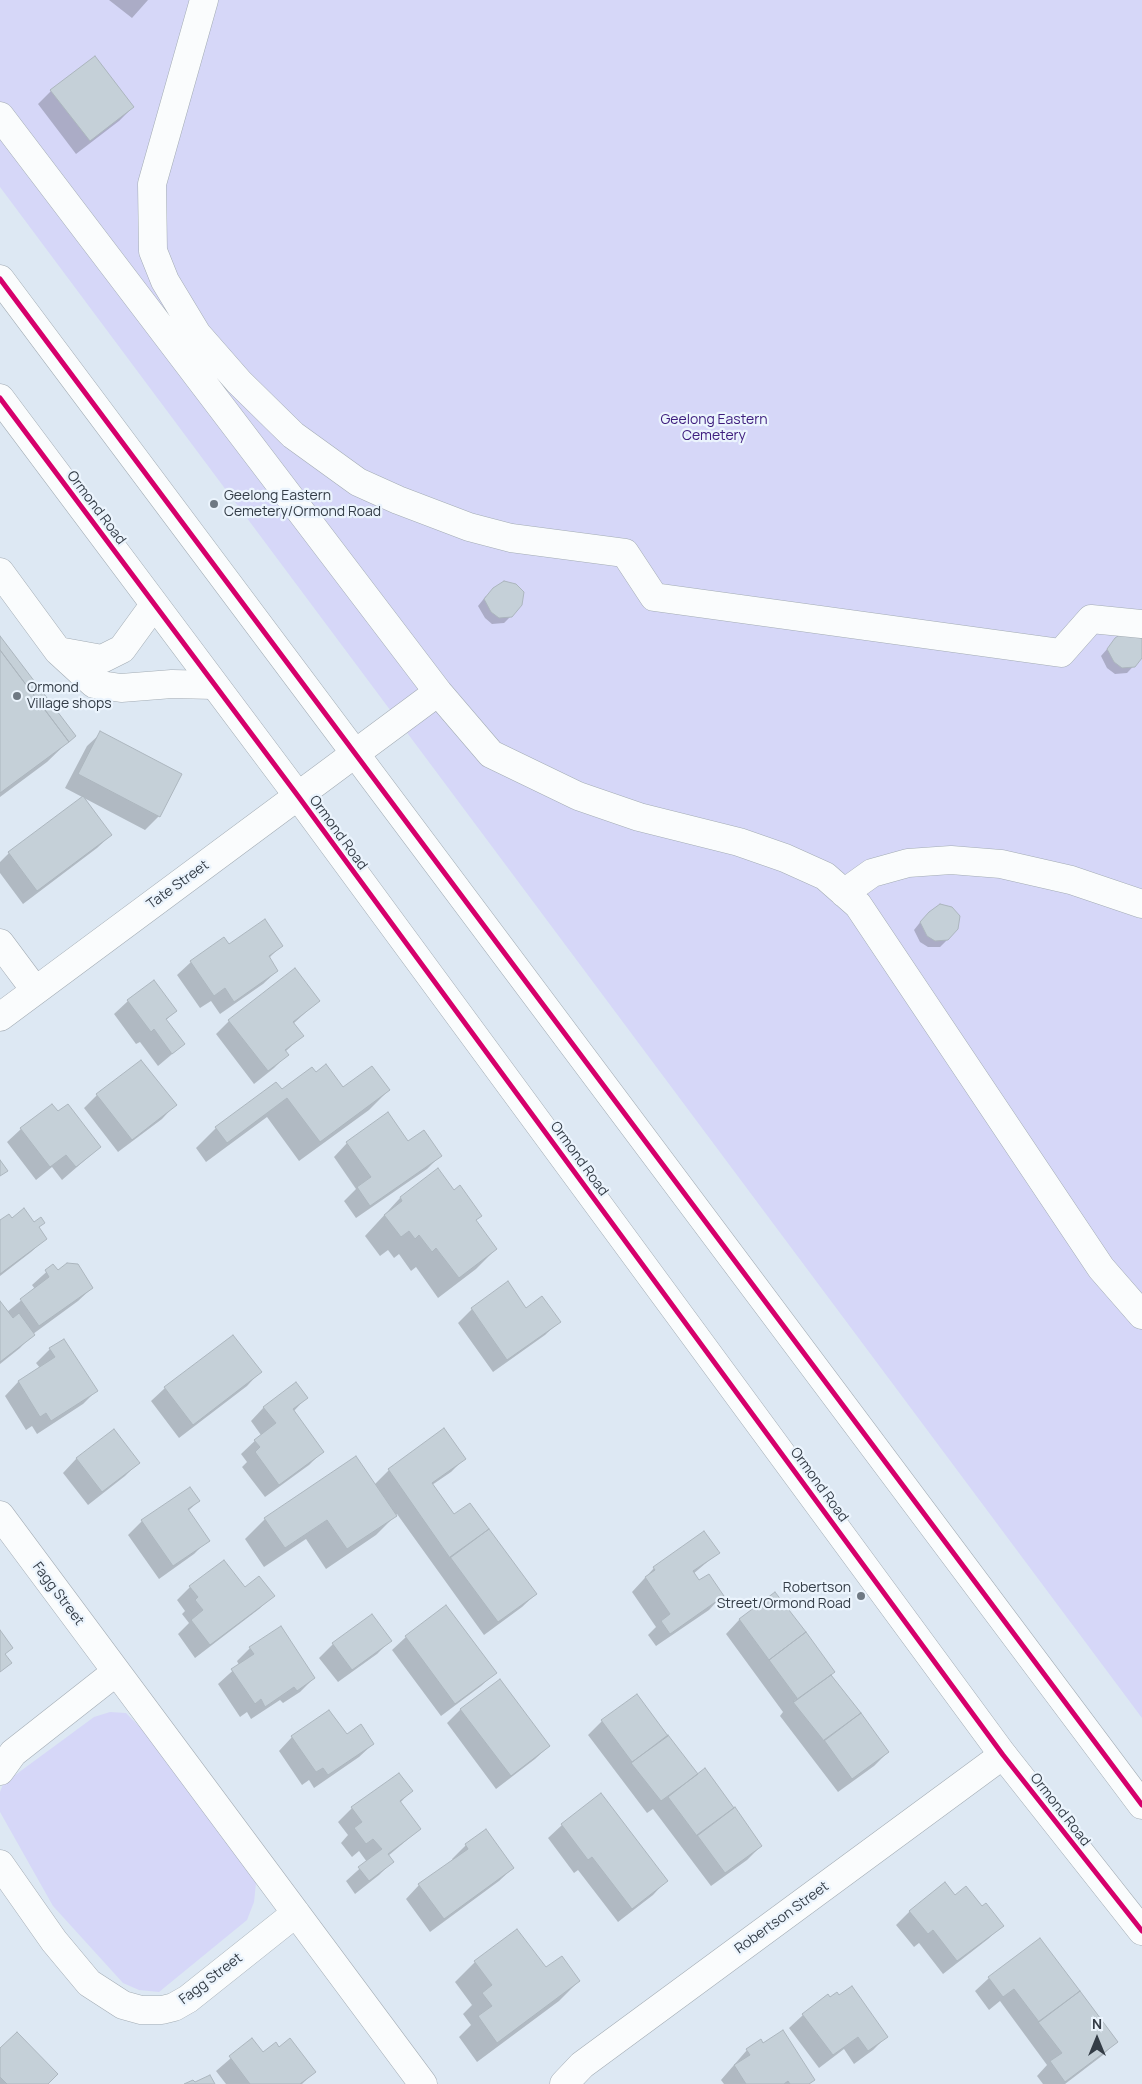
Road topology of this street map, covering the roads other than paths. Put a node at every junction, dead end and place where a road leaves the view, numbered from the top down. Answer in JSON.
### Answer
{"nodes":[{"id":1,"x":204,"y":0,"type":"edge"},
{"id":2,"x":0,"y":116,"type":"edge"},
{"id":3,"x":0,"y":279,"type":"edge"},
{"id":4,"x":0,"y":398,"type":"edge"},
{"id":5,"x":0,"y":572,"type":"edge"},
{"id":6,"x":154,"y":605,"type":"junction"},
{"id":7,"x":1142,"y":624,"type":"edge"},
{"id":8,"x":58,"y":650,"type":"junction"},
{"id":9,"x":214,"y":686,"type":"junction"},
{"id":10,"x":438,"y":692,"type":"junction"},
{"id":11,"x":355,"y":754,"type":"junction"},
{"id":12,"x":298,"y":796,"type":"junction"},
{"id":13,"x":844,"y":893,"type":"junction"},
{"id":14,"x":1142,"y":904,"type":"edge"},
{"id":15,"x":0,"y":943,"type":"edge"},
{"id":16,"x":35,"y":990,"type":"junction"},
{"id":17,"x":0,"y":1016,"type":"edge"},
{"id":18,"x":1142,"y":1315,"type":"edge"},
{"id":19,"x":0,"y":1515,"type":"edge"},
{"id":20,"x":116,"y":1672,"type":"junction"},
{"id":21,"x":1003,"y":1755,"type":"junction"},
{"id":22,"x":0,"y":1771,"type":"edge"},
{"id":23,"x":1142,"y":1805,"type":"edge"},
{"id":24,"x":0,"y":1864,"type":"edge"},
{"id":25,"x":296,"y":1914,"type":"junction"},
{"id":26,"x":1142,"y":1931,"type":"edge"},
{"id":27,"x":423,"y":2084,"type":"edge"},
{"id":28,"x":564,"y":2084,"type":"edge"}],
"edges":[{"from":1,"to":7,"type":"main road"},
{"from":2,"to":10,"type":"main road"},
{"from":3,"to":11,"type":"main road"},
{"from":4,"to":6,"type":"main road","name":"Ormond Road"},
{"from":5,"to":8,"type":"main road"},
{"from":6,"to":8,"type":"main road"},
{"from":6,"to":9,"type":"main road","name":"Ormond Road"},
{"from":8,"to":9,"type":"main road"},
{"from":9,"to":12,"type":"main road","name":"Ormond Road"},
{"from":10,"to":11,"type":"main road","name":"Tate Street"},
{"from":10,"to":13,"type":"main road"},
{"from":11,"to":12,"type":"main road","name":"Tate Street"},
{"from":11,"to":23,"type":"main road"},
{"from":12,"to":16,"type":"main road","name":"Tate Street"},
{"from":12,"to":21,"type":"main road","name":"Ormond Road"},
{"from":13,"to":14,"type":"main road"},
{"from":13,"to":18,"type":"main road"},
{"from":15,"to":16,"type":"main road"},
{"from":16,"to":17,"type":"main road","name":"Tate Street"},
{"from":19,"to":20,"type":"main road","name":"Fagg Street"},
{"from":20,"to":22,"type":"main road"},
{"from":20,"to":25,"type":"main road","name":"Fagg Street"},
{"from":21,"to":26,"type":"main road","name":"Ormond Road"},
{"from":21,"to":28,"type":"main road","name":"Robertson Street"},
{"from":24,"to":25,"type":"main road","name":"Fagg Street"},
{"from":25,"to":27,"type":"main road","name":"Fagg Street"}]}
